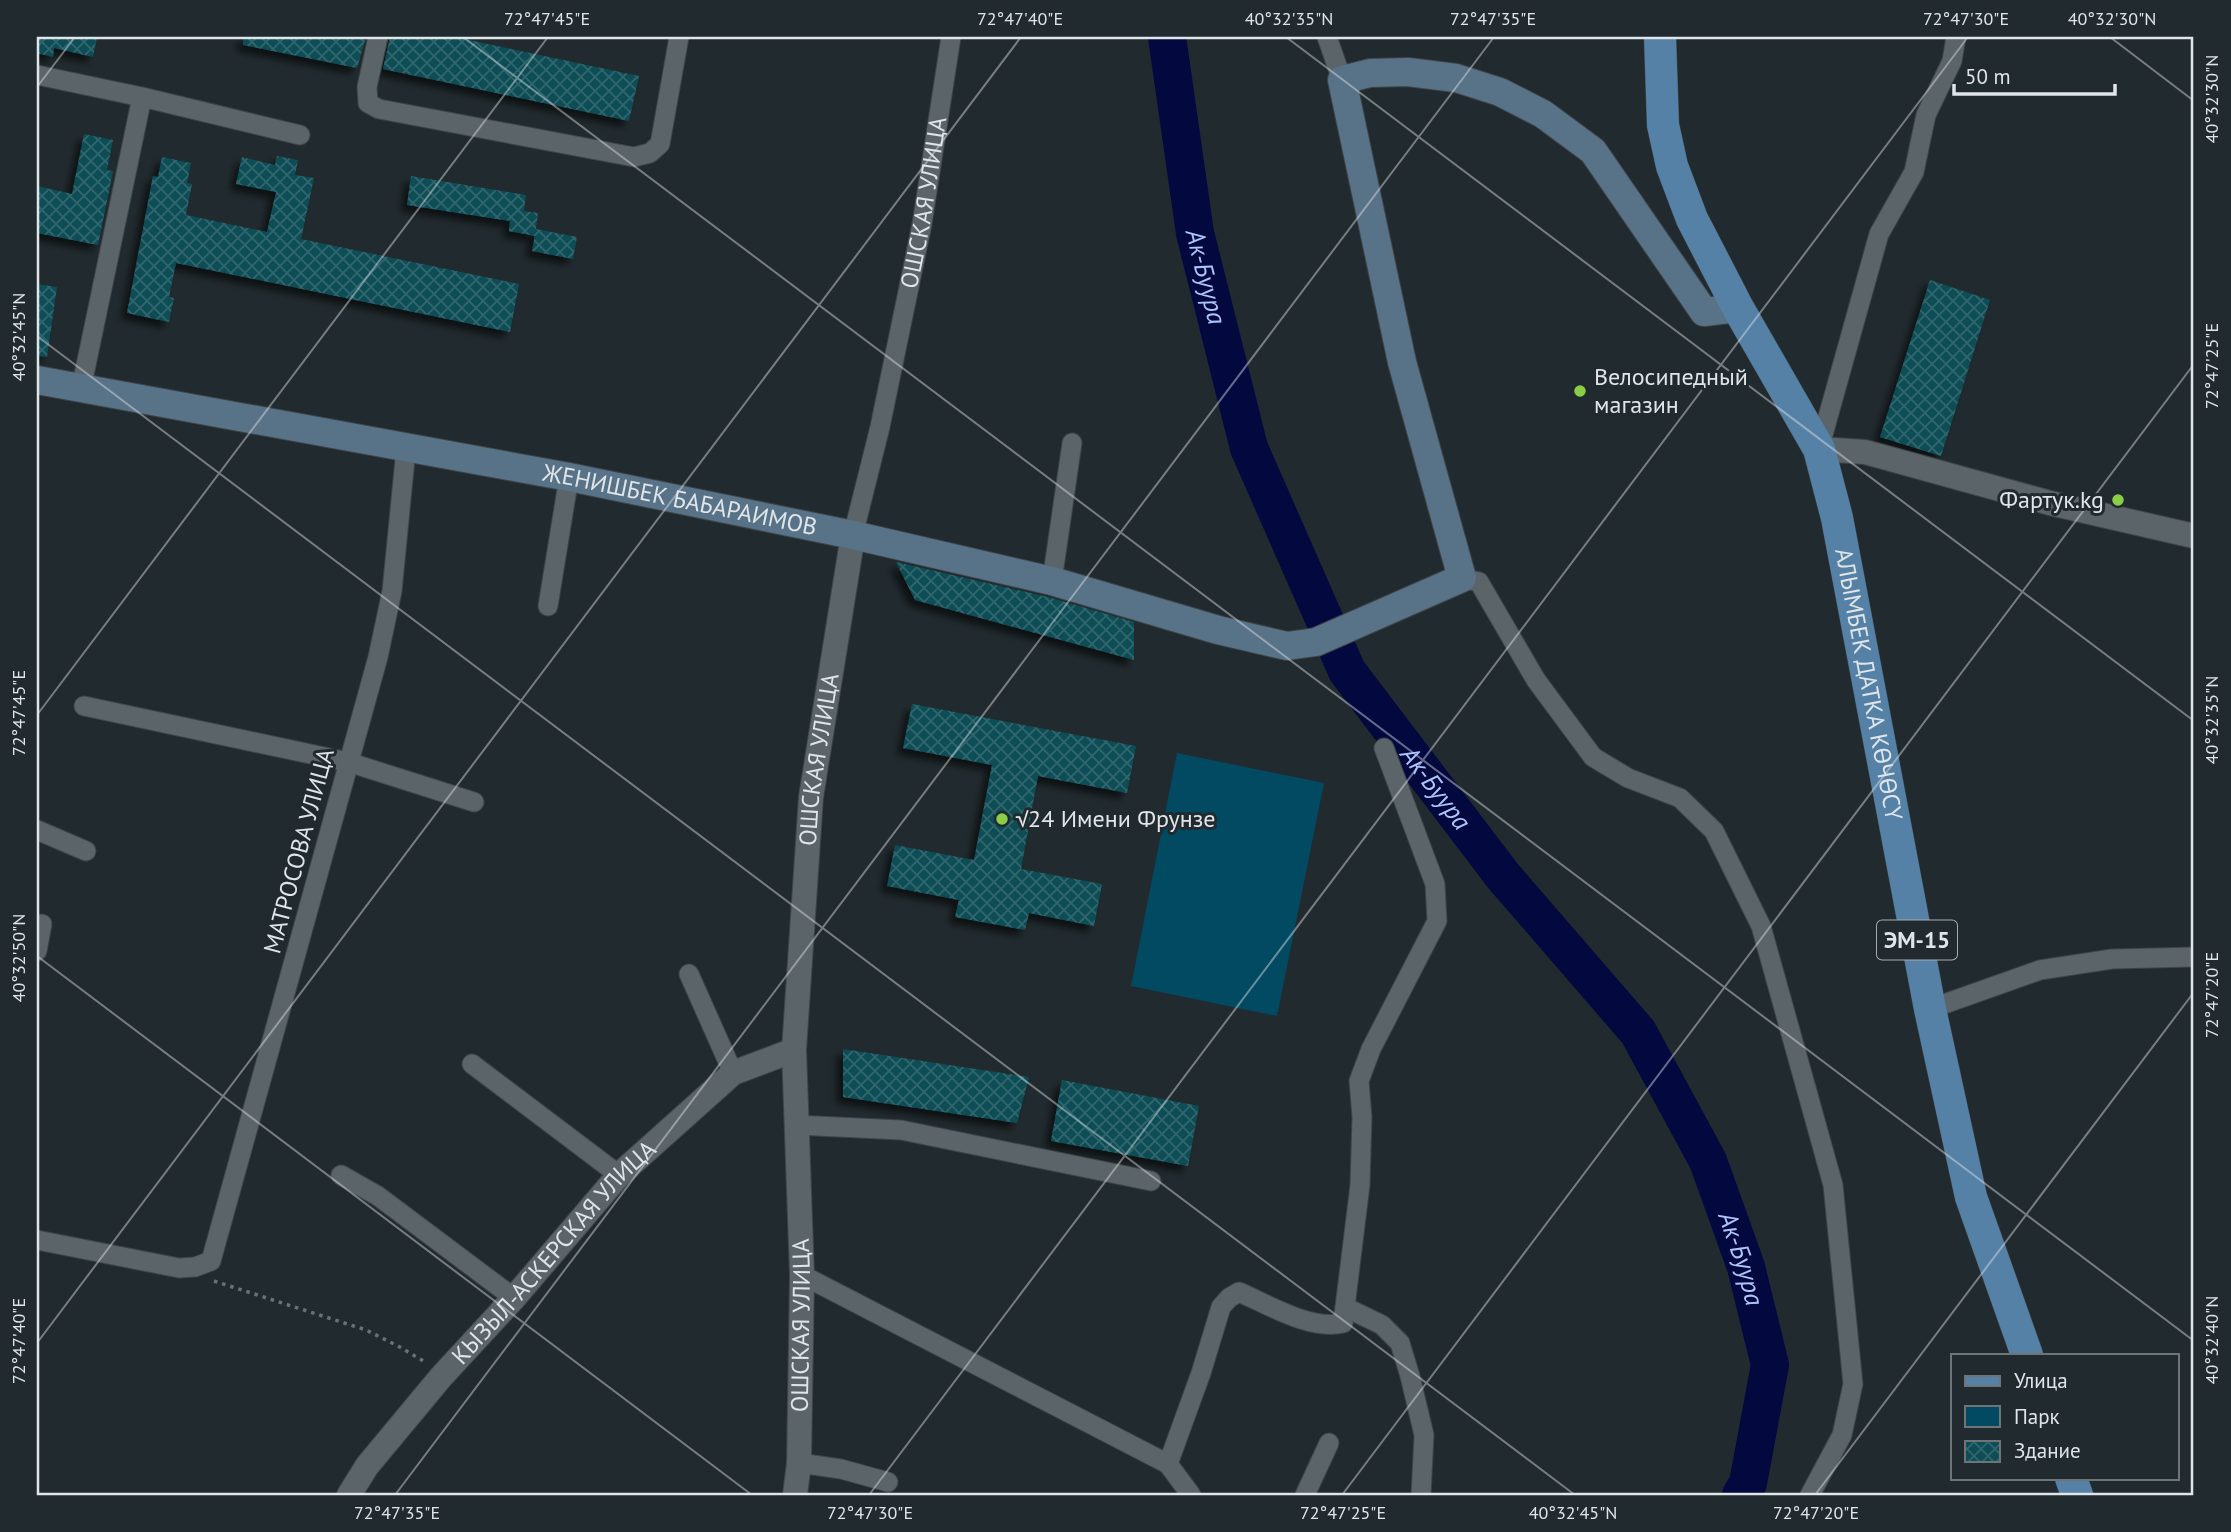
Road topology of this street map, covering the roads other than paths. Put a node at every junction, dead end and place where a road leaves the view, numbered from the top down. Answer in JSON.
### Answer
{"nodes":[{"id":1,"x":378,"y":37,"type":"edge"},
{"id":2,"x":679,"y":37,"type":"edge"},
{"id":3,"x":951,"y":37,"type":"edge"},
{"id":4,"x":1327,"y":37,"type":"edge"},
{"id":5,"x":1660,"y":37,"type":"edge"},
{"id":6,"x":1956,"y":37,"type":"edge"},
{"id":7,"x":37,"y":75,"type":"edge"},
{"id":8,"x":1342,"y":80,"type":"junction"},
{"id":9,"x":142,"y":97,"type":"junction"},
{"id":10,"x":300,"y":135,"type":"dead end"},
{"id":11,"x":1738,"y":308,"type":"junction"},
{"id":12,"x":37,"y":380,"type":"edge"},
{"id":13,"x":81,"y":389,"type":"junction"},
{"id":14,"x":1072,"y":443,"type":"dead end"},
{"id":15,"x":406,"y":449,"type":"junction"},
{"id":16,"x":1819,"y":449,"type":"junction"},
{"id":17,"x":569,"y":478,"type":"junction"},
{"id":18,"x":853,"y":535,"type":"junction"},
{"id":19,"x":2194,"y":537,"type":"edge"},
{"id":20,"x":1462,"y":578,"type":"junction"},
{"id":21,"x":1052,"y":581,"type":"junction"},
{"id":22,"x":548,"y":606,"type":"dead end"},
{"id":23,"x":84,"y":706,"type":"dead end"},
{"id":24,"x":1384,"y":748,"type":"dead end"},
{"id":25,"x":348,"y":762,"type":"junction"},
{"id":26,"x":474,"y":802,"type":"dead end"},
{"id":27,"x":37,"y":830,"type":"edge"},
{"id":28,"x":86,"y":851,"type":"dead end"},
{"id":29,"x":42,"y":924,"type":"dead end"},
{"id":30,"x":37,"y":951,"type":"edge"},
{"id":31,"x":2194,"y":957,"type":"edge"},
{"id":32,"x":689,"y":974,"type":"dead end"},
{"id":33,"x":1930,"y":1009,"type":"junction"},
{"id":34,"x":794,"y":1050,"type":"junction"},
{"id":35,"x":472,"y":1064,"type":"dead end"},
{"id":36,"x":733,"y":1073,"type":"junction"},
{"id":37,"x":796,"y":1125,"type":"junction"},
{"id":38,"x":341,"y":1175,"type":"dead end"},
{"id":39,"x":619,"y":1175,"type":"junction"},
{"id":40,"x":1151,"y":1181,"type":"dead end"},
{"id":41,"x":37,"y":1240,"type":"edge"},
{"id":42,"x":802,"y":1275,"type":"junction"},
{"id":43,"x":514,"y":1298,"type":"junction"},
{"id":44,"x":1345,"y":1307,"type":"junction"},
{"id":45,"x":2027,"y":1354,"type":"edge"},
{"id":46,"x":1329,"y":1443,"type":"dead end"},
{"id":47,"x":800,"y":1463,"type":"junction"},
{"id":48,"x":1168,"y":1464,"type":"junction"},
{"id":49,"x":888,"y":1482,"type":"dead end"},
{"id":50,"x":349,"y":1495,"type":"edge"},
{"id":51,"x":795,"y":1495,"type":"edge"},
{"id":52,"x":1191,"y":1495,"type":"edge"},
{"id":53,"x":1305,"y":1495,"type":"edge"},
{"id":54,"x":1421,"y":1495,"type":"edge"},
{"id":55,"x":1810,"y":1495,"type":"edge"}],
"edges":[{"from":1,"to":2,"type":"street"},
{"from":3,"to":18,"type":"street","name":"ОШСКАЯ УЛИЦА"},
{"from":4,"to":8,"type":"street"},
{"from":5,"to":11,"type":"main road","name":"АЛЫМБЕК ДАТКА КӨЧӨСҮ"},
{"from":6,"to":16,"type":"street"},
{"from":7,"to":9,"type":"street"},
{"from":8,"to":11,"type":"main road"},
{"from":8,"to":20,"type":"main road"},
{"from":9,"to":10,"type":"street"},
{"from":9,"to":13,"type":"street"},
{"from":11,"to":16,"type":"main road","name":"АЛЫМБЕК ДАТКА КӨЧӨСҮ"},
{"from":12,"to":13,"type":"main road","name":"ЖЕНИШБЕК БАБАРАИМОВ"},
{"from":13,"to":15,"type":"main road","name":"ЖЕНИШБЕК БАБАРАИМОВ"},
{"from":14,"to":21,"type":"street"},
{"from":15,"to":17,"type":"main road","name":"ЖЕНИШБЕК БАБАРАИМОВ"},
{"from":15,"to":25,"type":"street","name":"МАТРОСОВА УЛИЦА"},
{"from":16,"to":19,"type":"street"},
{"from":16,"to":33,"type":"main road","name":"АЛЫМБЕК ДАТКА КӨЧӨСҮ","number":"ЭМ-15"},
{"from":17,"to":18,"type":"main road","name":"ЖЕНИШБЕК БАБАРАИМОВ"},
{"from":17,"to":22,"type":"street"},
{"from":18,"to":21,"type":"main road","name":"ЖЕНИШБЕК БАБАРАИМОВ"},
{"from":18,"to":34,"type":"street","name":"ОШСКАЯ УЛИЦА"},
{"from":20,"to":21,"type":"main road","name":"ЖЕНИШБЕК БАБАРАИМОВ"},
{"from":20,"to":55,"type":"street"},
{"from":23,"to":25,"type":"street"},
{"from":24,"to":44,"type":"street"},
{"from":25,"to":26,"type":"street"},
{"from":25,"to":41,"type":"street","name":"МАТРОСОВА УЛИЦА"},
{"from":27,"to":28,"type":"street"},
{"from":29,"to":30,"type":"street"},
{"from":31,"to":33,"type":"street"},
{"from":32,"to":36,"type":"street"},
{"from":33,"to":45,"type":"main road","name":"АЛЫМБЕК ДАТКА КӨЧӨСҮ","number":"ЭМ-15"},
{"from":34,"to":36,"type":"street","name":"КЫЗЫЛ-АСКЕРСКАЯ УЛИЦА"},
{"from":34,"to":37,"type":"street","name":"ОШСКАЯ УЛИЦА"},
{"from":35,"to":39,"type":"street"},
{"from":36,"to":39,"type":"street","name":"КЫЗЫЛ-АСКЕРСКАЯ УЛИЦА"},
{"from":37,"to":40,"type":"street"},
{"from":37,"to":42,"type":"street","name":"ОШСКАЯ УЛИЦА"},
{"from":38,"to":43,"type":"street"},
{"from":39,"to":43,"type":"street","name":"КЫЗЫЛ-АСКЕРСКАЯ УЛИЦА"},
{"from":42,"to":47,"type":"street","name":"ОШСКАЯ УЛИЦА"},
{"from":42,"to":48,"type":"street"},
{"from":43,"to":50,"type":"street","name":"КЫЗЫЛ-АСКЕРСКАЯ УЛИЦА"},
{"from":44,"to":48,"type":"street"},
{"from":44,"to":54,"type":"street"},
{"from":46,"to":53,"type":"street"},
{"from":47,"to":49,"type":"street"},
{"from":47,"to":51,"type":"street","name":"ОШСКАЯ УЛИЦА"},
{"from":48,"to":52,"type":"street"}]}
